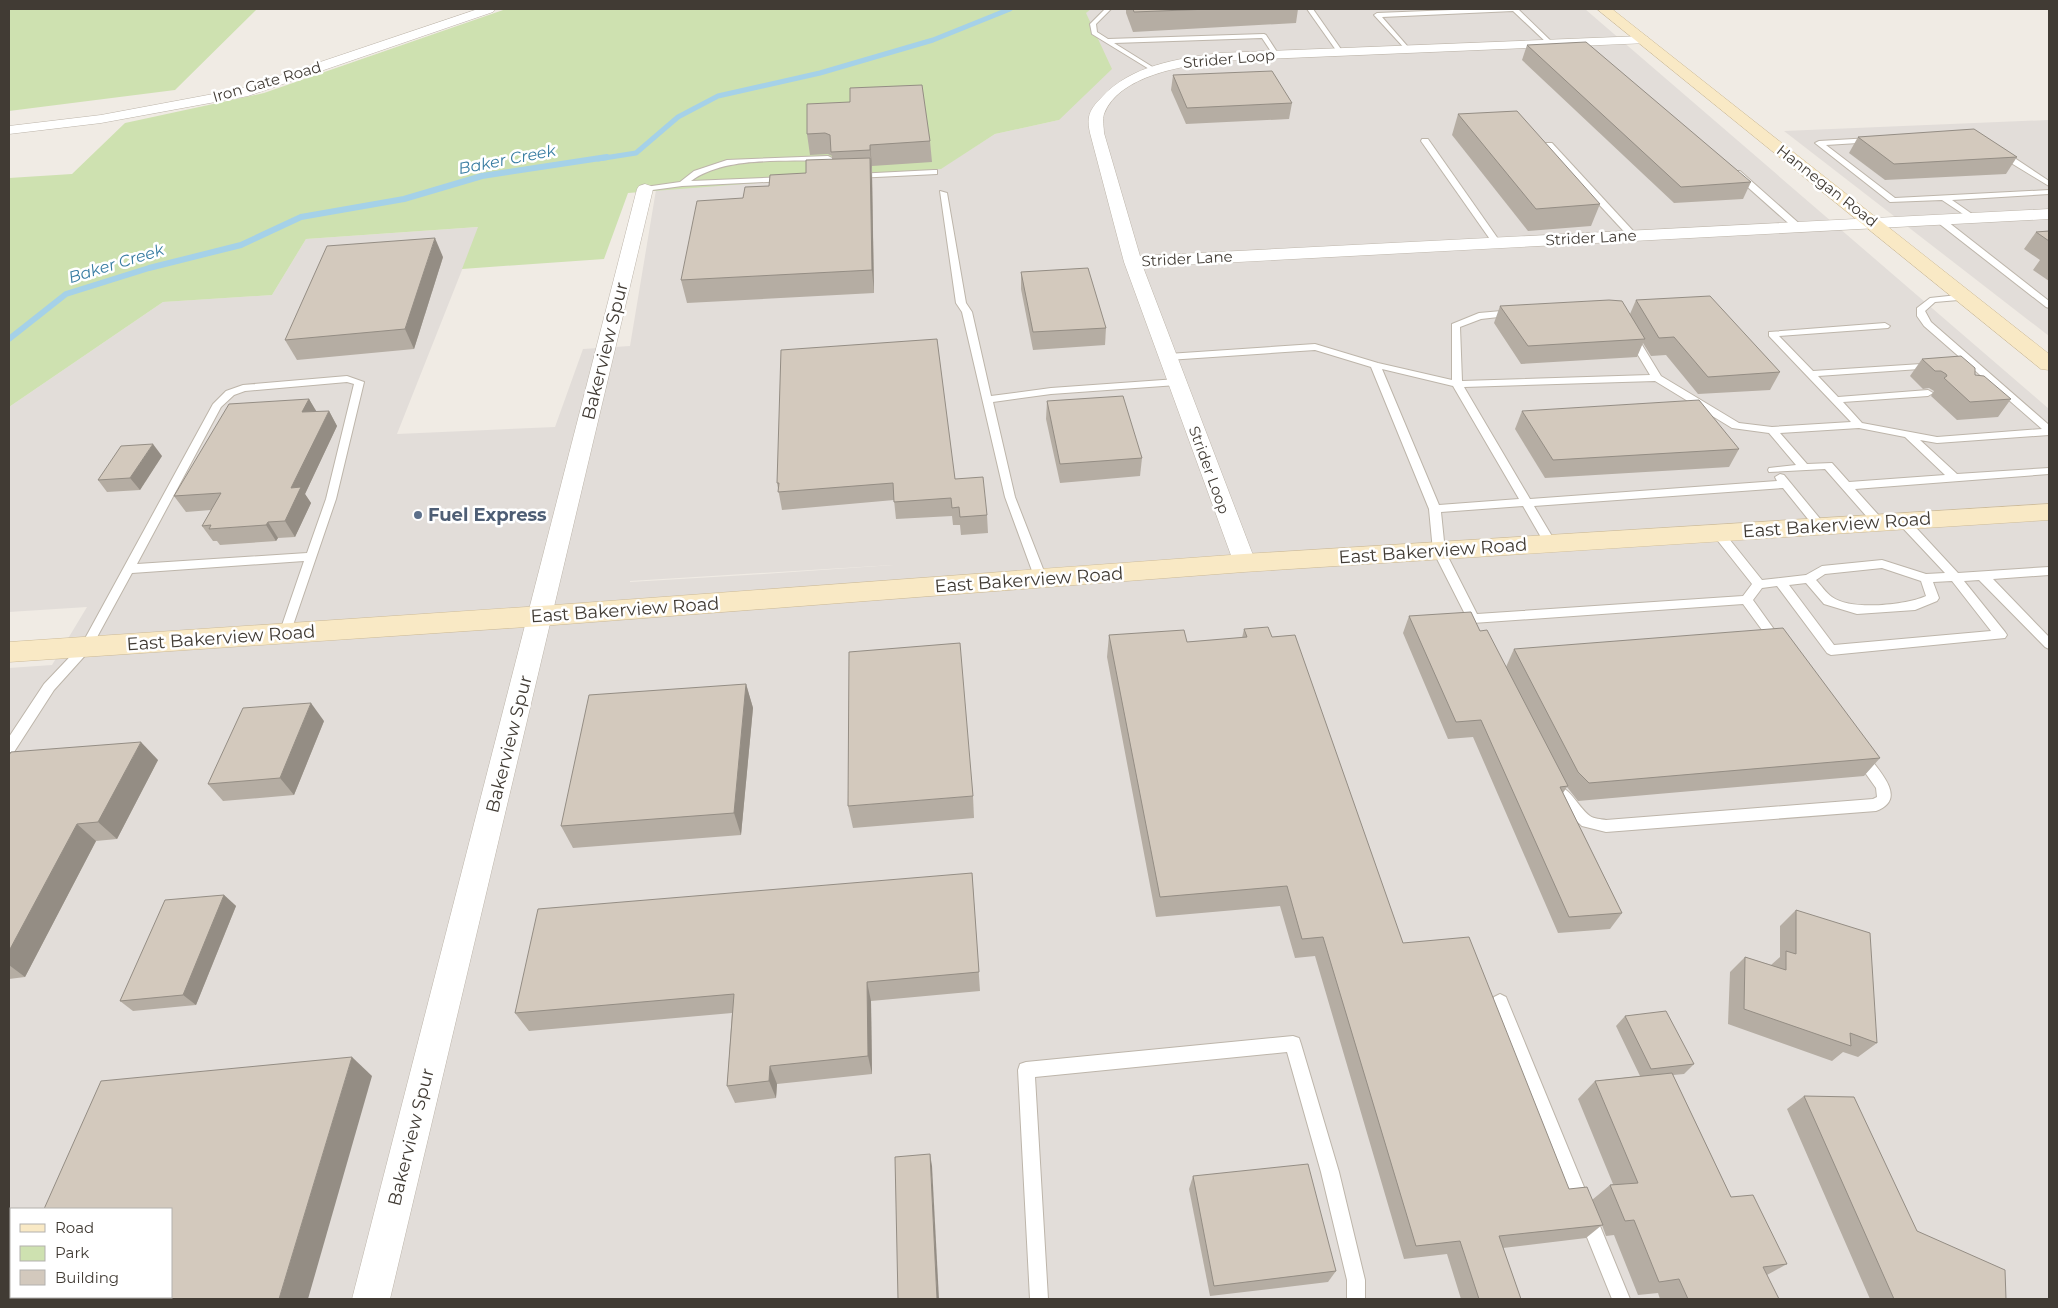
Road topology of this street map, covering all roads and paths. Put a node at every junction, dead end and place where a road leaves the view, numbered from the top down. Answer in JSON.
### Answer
{"nodes":[{"id":1,"x":488,"y":9,"type":"edge"},
{"id":2,"x":1108,"y":9,"type":"edge"},
{"id":3,"x":1310,"y":9,"type":"edge"},
{"id":4,"x":1515,"y":9,"type":"edge"},
{"id":5,"x":1524,"y":9,"type":"edge"},
{"id":6,"x":1604,"y":9,"type":"edge"},
{"id":7,"x":1643,"y":40,"type":"junction"},
{"id":8,"x":1106,"y":42,"type":"junction"},
{"id":9,"x":1550,"y":43,"type":"junction"},
{"id":10,"x":1407,"y":49,"type":"junction"},
{"id":11,"x":1340,"y":52,"type":"junction"},
{"id":12,"x":1276,"y":55,"type":"junction"},
{"id":13,"x":1156,"y":71,"type":"junction"},
{"id":14,"x":9,"y":130,"type":"edge"},
{"id":15,"x":1876,"y":140,"type":"edge"},
{"id":16,"x":1425,"y":141,"type":"dead end"},
{"id":17,"x":1549,"y":145,"type":"edge"},
{"id":18,"x":1991,"y":147,"type":"edge"},
{"id":19,"x":1733,"y":170,"type":"edge"},
{"id":20,"x":934,"y":172,"type":"dead end"},
{"id":21,"x":847,"y":176,"type":"edge"},
{"id":22,"x":828,"y":177,"type":"junction"},
{"id":23,"x":838,"y":177,"type":"edge"},
{"id":24,"x":799,"y":178,"type":"edge"},
{"id":25,"x":818,"y":178,"type":"edge"},
{"id":26,"x":682,"y":184,"type":"junction"},
{"id":27,"x":2049,"y":184,"type":"edge"},
{"id":28,"x":645,"y":189,"type":"joint"},
{"id":29,"x":2049,"y":192,"type":"edge"},
{"id":30,"x":943,"y":193,"type":"dead end"},
{"id":31,"x":1944,"y":198,"type":"junction"},
{"id":32,"x":2049,"y":214,"type":"edge"},
{"id":33,"x":1972,"y":218,"type":"junction"},
{"id":34,"x":1940,"y":220,"type":"junction"},
{"id":35,"x":1875,"y":224,"type":"junction"},
{"id":36,"x":1799,"y":228,"type":"junction"},
{"id":37,"x":1633,"y":236,"type":"junction"},
{"id":38,"x":1497,"y":243,"type":"junction"},
{"id":39,"x":1133,"y":262,"type":"junction"},
{"id":40,"x":1967,"y":297,"type":"junction"},
{"id":41,"x":2049,"y":305,"type":"edge"},
{"id":42,"x":1524,"y":313,"type":"edge"},
{"id":43,"x":1625,"y":325,"type":"edge"},
{"id":44,"x":1885,"y":326,"type":"dead end"},
{"id":45,"x":1168,"y":357,"type":"junction"},
{"id":46,"x":1971,"y":362,"type":"junction"},
{"id":47,"x":2049,"y":364,"type":"edge"},
{"id":48,"x":1375,"y":365,"type":"junction"},
{"id":49,"x":1809,"y":374,"type":"junction"},
{"id":50,"x":1658,"y":378,"type":"junction"},
{"id":51,"x":1177,"y":382,"type":"junction"},
{"id":52,"x":1457,"y":384,"type":"junction"},
{"id":53,"x":2001,"y":388,"type":"junction"},
{"id":54,"x":1984,"y":389,"type":"edge"},
{"id":55,"x":1928,"y":393,"type":"dead end"},
{"id":56,"x":987,"y":400,"type":"junction"},
{"id":57,"x":1834,"y":400,"type":"junction"},
{"id":58,"x":1858,"y":425,"type":"junction"},
{"id":59,"x":1772,"y":430,"type":"junction"},
{"id":60,"x":2049,"y":431,"type":"edge"},
{"id":61,"x":1908,"y":434,"type":"junction"},
{"id":62,"x":1804,"y":467,"type":"junction"},
{"id":63,"x":2049,"y":471,"type":"edge"},
{"id":64,"x":1954,"y":478,"type":"junction"},
{"id":65,"x":1785,"y":484,"type":"junction"},
{"id":66,"x":1846,"y":486,"type":"junction"},
{"id":67,"x":1526,"y":502,"type":"junction"},
{"id":68,"x":1435,"y":509,"type":"junction"},
{"id":69,"x":2049,"y":512,"type":"edge"},
{"id":70,"x":1891,"y":522,"type":"junction"},
{"id":71,"x":1820,"y":526,"type":"junction"},
{"id":72,"x":1718,"y":533,"type":"junction"},
{"id":73,"x":1550,"y":544,"type":"junction"},
{"id":74,"x":1439,"y":551,"type":"junction"},
{"id":75,"x":312,"y":556,"type":"junction"},
{"id":76,"x":1244,"y":563,"type":"junction"},
{"id":77,"x":128,"y":569,"type":"junction"},
{"id":78,"x":2048,"y":572,"type":"edge"},
{"id":79,"x":1982,"y":575,"type":"junction"},
{"id":80,"x":1926,"y":578,"type":"junction"},
{"id":81,"x":1955,"y":578,"type":"junction"},
{"id":82,"x":1041,"y":579,"type":"junction"},
{"id":83,"x":1809,"y":579,"type":"junction"},
{"id":84,"x":1781,"y":583,"type":"junction"},
{"id":85,"x":1759,"y":584,"type":"junction"},
{"id":86,"x":1746,"y":600,"type":"junction"},
{"id":87,"x":541,"y":616,"type":"junction"},
{"id":88,"x":1473,"y":619,"type":"junction"},
{"id":89,"x":285,"y":634,"type":"junction"},
{"id":90,"x":1482,"y":636,"type":"edge"},
{"id":91,"x":2048,"y":642,"type":"edge"},
{"id":92,"x":86,"y":647,"type":"junction"},
{"id":93,"x":9,"y":652,"type":"edge"},
{"id":94,"x":1786,"y":655,"type":"edge"},
{"id":95,"x":9,"y":748,"type":"edge"},
{"id":96,"x":1855,"y":748,"type":"edge"},
{"id":97,"x":1552,"y":776,"type":"edge"},
{"id":98,"x":1500,"y":1002,"type":"dead end"},
{"id":99,"x":371,"y":1299,"type":"edge"},
{"id":100,"x":1039,"y":1299,"type":"edge"},
{"id":101,"x":1356,"y":1299,"type":"edge"},
{"id":102,"x":1621,"y":1299,"type":"edge"}],
"edges":[{"from":1,"to":14,"type":"street","name":"Iron Gate Road"},
{"from":2,"to":8,"type":"lane"},
{"from":3,"to":11,"type":"lane"},
{"from":4,"to":5,"type":"lane"},
{"from":4,"to":9,"type":"lane"},
{"from":4,"to":10,"type":"lane"},
{"from":6,"to":7,"type":"main road","name":"Hannegan Road"},
{"from":7,"to":9,"type":"street","name":"Strider Loop"},
{"from":7,"to":35,"type":"main road","name":"Hannegan Road"},
{"from":8,"to":12,"type":"lane"},
{"from":8,"to":13,"type":"lane"},
{"from":9,"to":10,"type":"street","name":"Strider Loop"},
{"from":10,"to":11,"type":"street","name":"Strider Loop"},
{"from":11,"to":12,"type":"street","name":"Strider Loop"},
{"from":12,"to":13,"type":"street","name":"Strider Loop"},
{"from":13,"to":39,"type":"street","name":"Strider Loop"},
{"from":15,"to":31,"type":"lane"},
{"from":16,"to":38,"type":"lane"},
{"from":17,"to":37,"type":"lane"},
{"from":18,"to":27,"type":"lane"},
{"from":19,"to":36,"type":"lane"},
{"from":20,"to":21,"type":"lane"},
{"from":22,"to":23,"type":"lane"},
{"from":22,"to":25,"type":"lane"},
{"from":22,"to":26,"type":"lane"},
{"from":24,"to":26,"type":"lane"},
{"from":26,"to":28,"type":"lane"},
{"from":28,"to":87,"type":"street","name":"Bakerview Spur"},
{"from":29,"to":31,"type":"lane"},
{"from":30,"to":56,"type":"lane"},
{"from":31,"to":33,"type":"lane"},
{"from":32,"to":33,"type":"street","name":"Strider Lane"},
{"from":33,"to":34,"type":"street","name":"Strider Lane"},
{"from":34,"to":35,"type":"street","name":"Strider Lane"},
{"from":34,"to":41,"type":"lane"},
{"from":35,"to":36,"type":"street","name":"Strider Lane"},
{"from":35,"to":40,"type":"main road","name":"Hannegan Road"},
{"from":36,"to":37,"type":"street","name":"Strider Lane"},
{"from":37,"to":38,"type":"street","name":"Strider Lane"},
{"from":38,"to":39,"type":"street","name":"Strider Lane"},
{"from":39,"to":45,"type":"street","name":"Strider Loop"},
{"from":40,"to":46,"type":"lane"},
{"from":40,"to":47,"type":"main road","name":"Hannegan Road"},
{"from":42,"to":52,"type":"lane"},
{"from":43,"to":50,"type":"lane"},
{"from":44,"to":49,"type":"lane"},
{"from":45,"to":48,"type":"lane"},
{"from":45,"to":51,"type":"street","name":"Strider Loop"},
{"from":46,"to":49,"type":"lane"},
{"from":46,"to":53,"type":"lane"},
{"from":48,"to":52,"type":"lane"},
{"from":48,"to":68,"type":"lane"},
{"from":49,"to":57,"type":"lane"},
{"from":50,"to":52,"type":"lane"},
{"from":50,"to":59,"type":"lane"},
{"from":51,"to":56,"type":"lane"},
{"from":51,"to":76,"type":"street","name":"Strider Loop"},
{"from":52,"to":67,"type":"lane"},
{"from":53,"to":54,"type":"lane"},
{"from":53,"to":60,"type":"lane"},
{"from":55,"to":57,"type":"lane"},
{"from":56,"to":82,"type":"lane"},
{"from":57,"to":58,"type":"lane"},
{"from":58,"to":59,"type":"lane"},
{"from":58,"to":61,"type":"lane"},
{"from":59,"to":62,"type":"lane"},
{"from":60,"to":61,"type":"lane"},
{"from":61,"to":64,"type":"lane"},
{"from":62,"to":65,"type":"lane"},
{"from":62,"to":66,"type":"lane"},
{"from":63,"to":64,"type":"lane"},
{"from":64,"to":66,"type":"lane"},
{"from":65,"to":67,"type":"lane"},
{"from":65,"to":71,"type":"lane"},
{"from":66,"to":70,"type":"lane"},
{"from":67,"to":68,"type":"lane"},
{"from":67,"to":73,"type":"lane"},
{"from":68,"to":74,"type":"lane"},
{"from":69,"to":70,"type":"main road","name":"East Bakerview Road"},
{"from":70,"to":71,"type":"main road","name":"East Bakerview Road"},
{"from":70,"to":81,"type":"lane"},
{"from":71,"to":72,"type":"main road","name":"East Bakerview Road"},
{"from":72,"to":73,"type":"main road","name":"East Bakerview Road"},
{"from":72,"to":85,"type":"lane"},
{"from":73,"to":74,"type":"main road","name":"East Bakerview Road"},
{"from":74,"to":76,"type":"main road","name":"East Bakerview Road"},
{"from":74,"to":88,"type":"lane"},
{"from":75,"to":77,"type":"lane"},
{"from":75,"to":77,"type":"lane"},
{"from":75,"to":89,"type":"lane"},
{"from":76,"to":82,"type":"main road","name":"East Bakerview Road"},
{"from":77,"to":92,"type":"lane"},
{"from":78,"to":79,"type":"lane"},
{"from":79,"to":81,"type":"lane"},
{"from":79,"to":91,"type":"lane"},
{"from":80,"to":81,"type":"lane"},
{"from":80,"to":83,"type":"lane"},
{"from":80,"to":83,"type":"lane"},
{"from":81,"to":84,"type":"lane"},
{"from":82,"to":87,"type":"main road","name":"East Bakerview Road"},
{"from":83,"to":84,"type":"lane"},
{"from":84,"to":85,"type":"lane"},
{"from":85,"to":86,"type":"lane"},
{"from":86,"to":88,"type":"lane"},
{"from":86,"to":94,"type":"lane"},
{"from":87,"to":89,"type":"main road","name":"East Bakerview Road"},
{"from":87,"to":99,"type":"street","name":"Bakerview Spur"},
{"from":88,"to":90,"type":"lane"},
{"from":89,"to":92,"type":"main road","name":"East Bakerview Road"},
{"from":92,"to":93,"type":"main road","name":"East Bakerview Road"},
{"from":92,"to":95,"type":"lane"},
{"from":96,"to":97,"type":"lane"},
{"from":98,"to":102,"type":"lane"},
{"from":100,"to":101,"type":"lane"}]}
